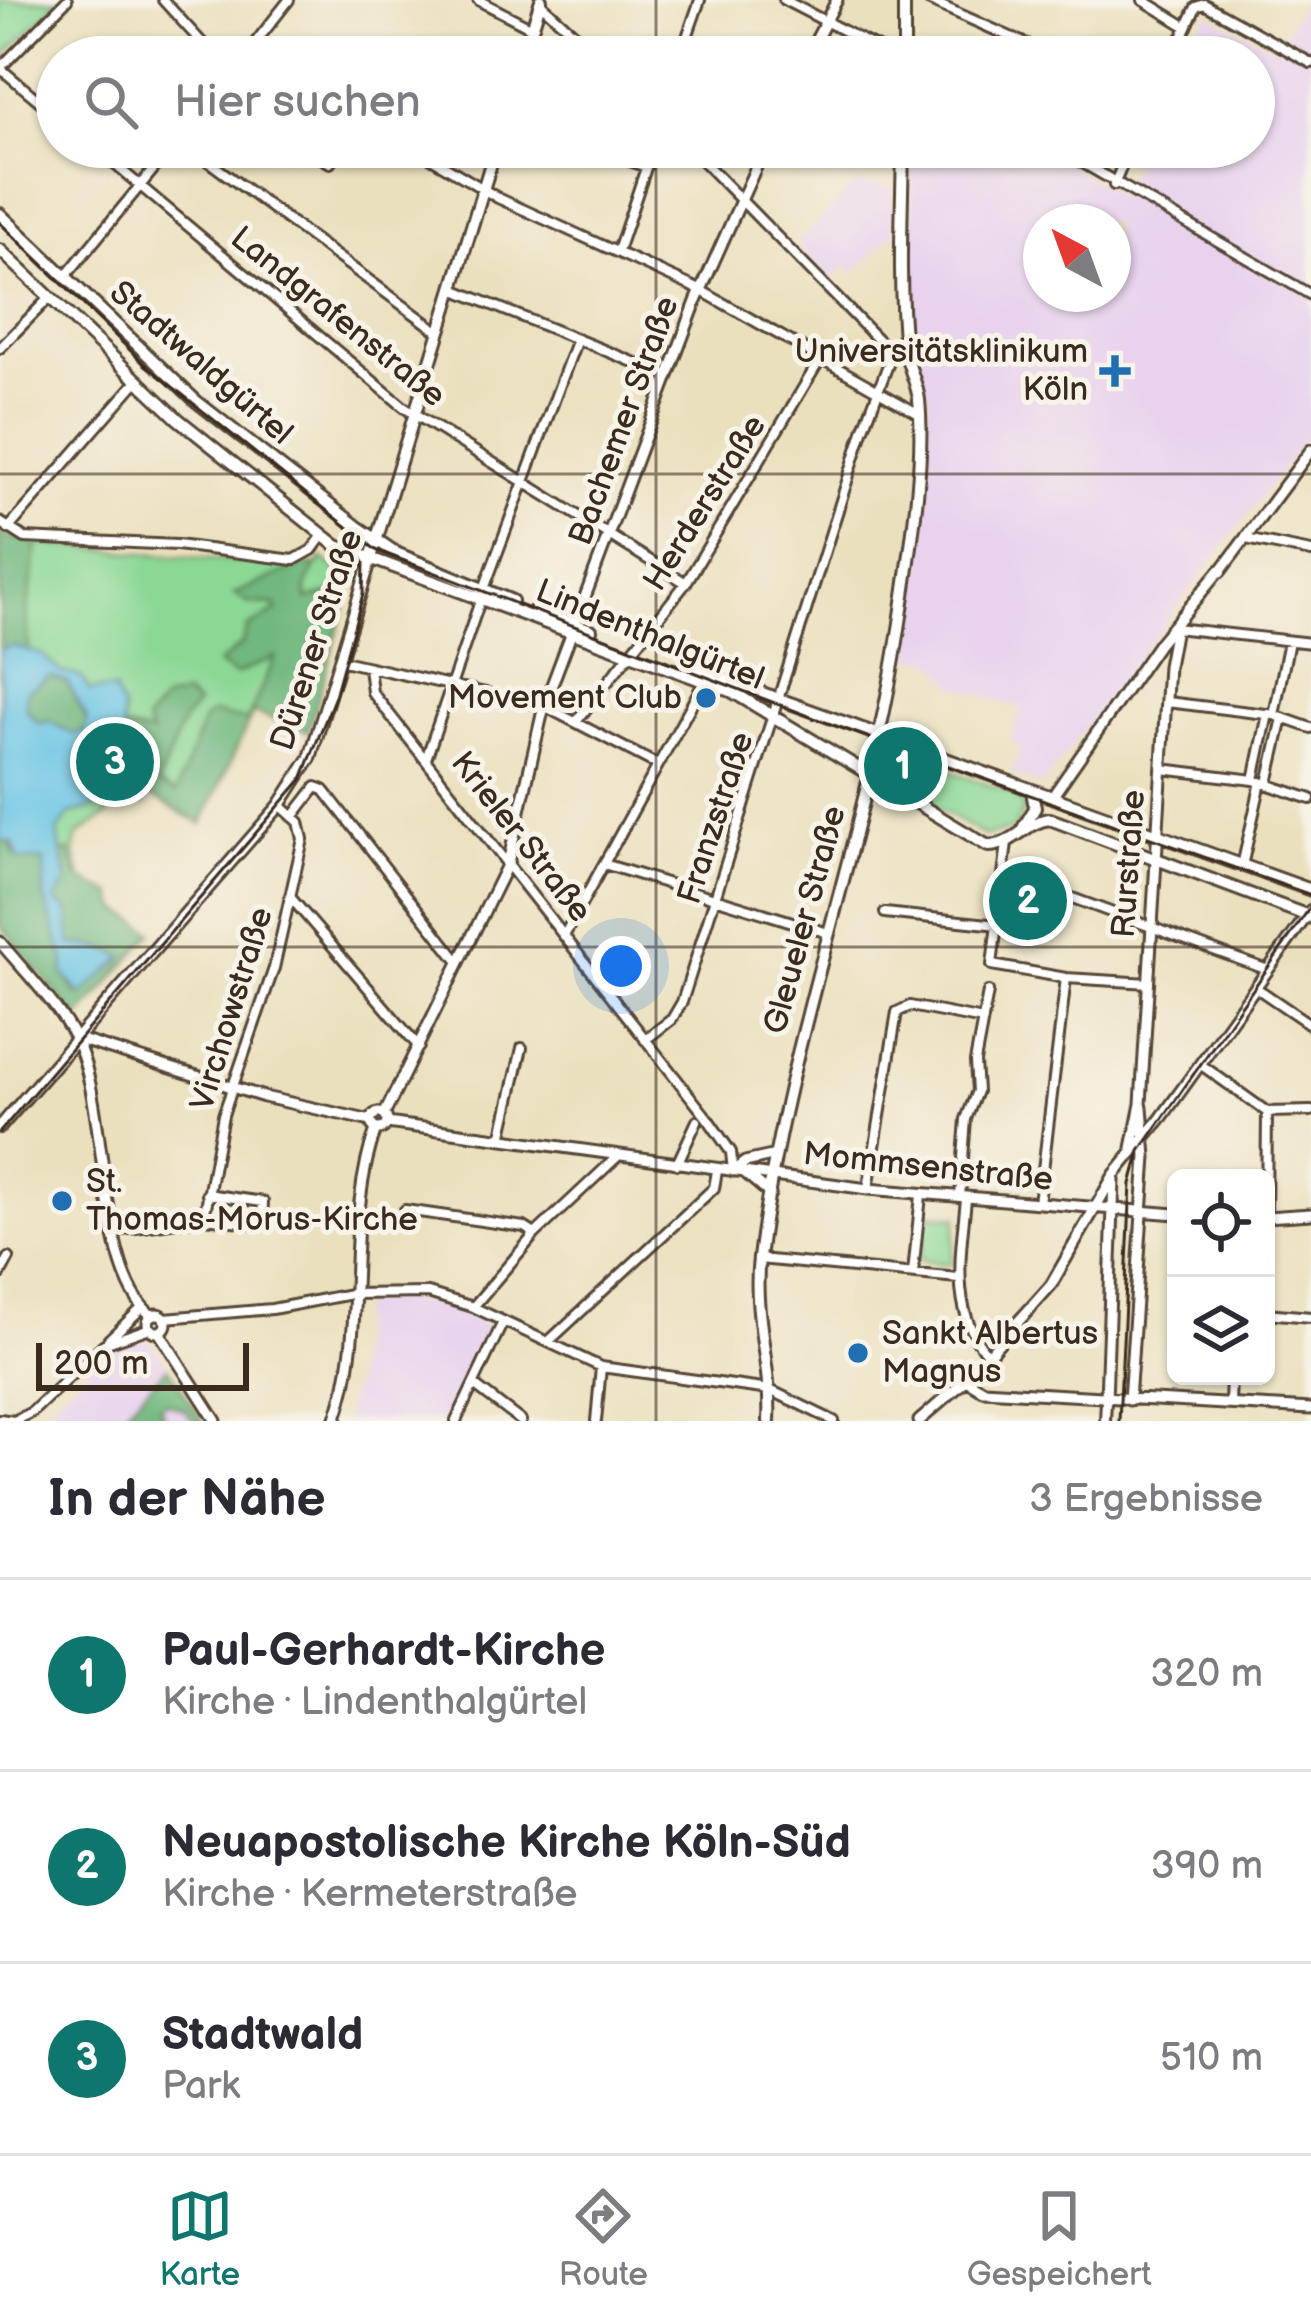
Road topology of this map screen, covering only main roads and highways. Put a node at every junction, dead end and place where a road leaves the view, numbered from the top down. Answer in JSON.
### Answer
{"nodes":[{"id":1,"x":904,"y":0,"type":"edge"},
{"id":2,"x":540,"y":2,"type":"edge"},
{"id":3,"x":530,"y":36,"type":"edge"},
{"id":4,"x":904,"y":36,"type":"edge"},
{"id":5,"x":490,"y":168,"type":"edge"},
{"id":6,"x":903,"y":168,"type":"edge"},
{"id":7,"x":0,"y":214,"type":"edge"},
{"id":8,"x":0,"y":250,"type":"edge"},
{"id":9,"x":378,"y":542,"type":"junction"},
{"id":10,"x":373,"y":559,"type":"junction"},
{"id":11,"x":483,"y":593,"type":"junction"},
{"id":12,"x":634,"y":650,"type":"junction"},
{"id":13,"x":880,"y":734,"type":"junction"},
{"id":14,"x":870,"y":776,"type":"junction"},
{"id":15,"x":1030,"y":788,"type":"junction"},
{"id":16,"x":1052,"y":796,"type":"junction"},
{"id":17,"x":1013,"y":840,"type":"junction"},
{"id":18,"x":1311,"y":890,"type":"edge"},
{"id":19,"x":1310,"y":914,"type":"edge"},
{"id":20,"x":0,"y":1127,"type":"edge"},
{"id":21,"x":769,"y":1421,"type":"edge"}],
"edges":[{"from":1,"to":4,"type":"main road"},
{"from":2,"to":3,"type":"main road"},
{"from":5,"to":9,"type":"main road","name":"Dürener Straße"},
{"from":6,"to":13,"type":"main road","name":"Gleueler Straße"},
{"from":7,"to":9,"type":"main road","name":"Stadtwaldgürtel"},
{"from":8,"to":10,"type":"main road","name":"Stadtwaldgürtel"},
{"from":9,"to":10,"type":"main road","name":"Dürener Straße"},
{"from":9,"to":11,"type":"main road","name":"Lindenthalgürtel"},
{"from":10,"to":11,"type":"main road","name":"Lindenthalgürtel"},
{"from":10,"to":20,"type":"main road","name":"Dürener Straße"},
{"from":11,"to":12,"type":"main road","name":"Lindenthalgürtel"},
{"from":12,"to":13,"type":"main road","name":"Lindenthalgürtel"},
{"from":12,"to":14,"type":"main road","name":"Lindenthalgürtel"},
{"from":13,"to":14,"type":"main road","name":"Gleueler Straße"},
{"from":13,"to":15,"type":"main road","name":"Lindenthalgürtel"},
{"from":14,"to":17,"type":"main road","name":"Lindenthalgürtel"},
{"from":14,"to":21,"type":"main road","name":"Gleueler Straße"},
{"from":15,"to":16,"type":"main road","name":"Lindenthalgürtel"},
{"from":15,"to":17,"type":"main road"},
{"from":16,"to":17,"type":"main road"},
{"from":16,"to":18,"type":"main road","name":"Lindenthalgürtel"},
{"from":17,"to":19,"type":"main road","name":"Lindenthalgürtel"}]}
